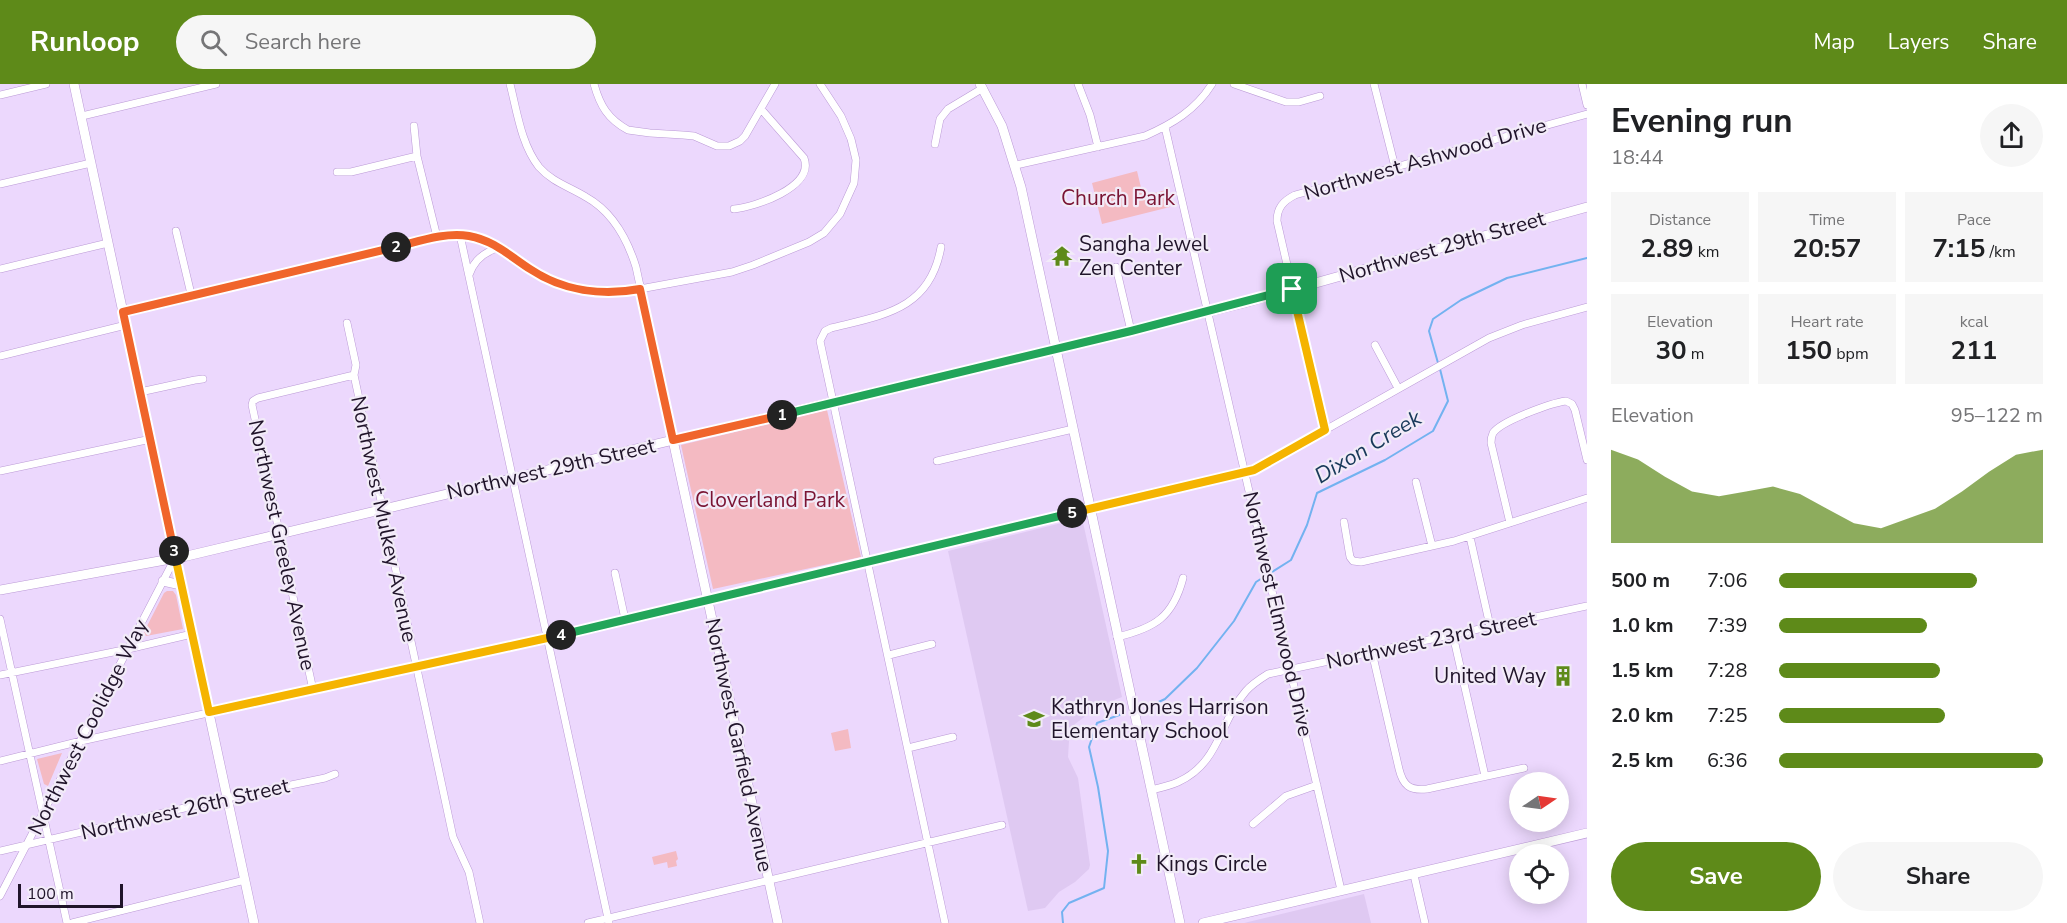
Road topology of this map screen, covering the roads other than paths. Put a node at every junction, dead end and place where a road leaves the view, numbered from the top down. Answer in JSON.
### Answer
{"nodes":[{"id":1,"x":46,"y":84,"type":"edge"},
{"id":2,"x":74,"y":84,"type":"edge"},
{"id":3,"x":216,"y":84,"type":"edge"},
{"id":4,"x":510,"y":84,"type":"edge"},
{"id":5,"x":594,"y":84,"type":"edge"},
{"id":6,"x":775,"y":84,"type":"edge"},
{"id":7,"x":820,"y":84,"type":"edge"},
{"id":8,"x":1078,"y":84,"type":"edge"},
{"id":9,"x":1212,"y":84,"type":"edge"},
{"id":10,"x":1234,"y":84,"type":"edge"},
{"id":11,"x":1374,"y":84,"type":"edge"},
{"id":12,"x":1582,"y":84,"type":"edge"},
{"id":13,"x":982,"y":86,"type":"edge"},
{"id":14,"x":0,"y":95,"type":"edge"},
{"id":15,"x":1320,"y":96,"type":"dead end"},
{"id":16,"x":1587,"y":105,"type":"edge"},
{"id":17,"x":761,"y":109,"type":"junction"},
{"id":18,"x":1587,"y":114,"type":"edge"},
{"id":19,"x":82,"y":116,"type":"junction"},
{"id":20,"x":414,"y":126,"type":"dead end"},
{"id":21,"x":1165,"y":127,"type":"junction"},
{"id":22,"x":935,"y":144,"type":"dead end"},
{"id":23,"x":1098,"y":147,"type":"junction"},
{"id":24,"x":417,"y":156,"type":"junction"},
{"id":25,"x":91,"y":163,"type":"junction"},
{"id":26,"x":1016,"y":165,"type":"junction"},
{"id":27,"x":1395,"y":167,"type":"junction"},
{"id":28,"x":338,"y":172,"type":"dead end"},
{"id":29,"x":0,"y":184,"type":"edge"},
{"id":30,"x":1587,"y":207,"type":"edge"},
{"id":31,"x":734,"y":209,"type":"dead end"},
{"id":32,"x":176,"y":231,"type":"dead end"},
{"id":33,"x":460,"y":236,"type":"junction"},
{"id":34,"x":437,"y":237,"type":"junction"},
{"id":35,"x":108,"y":243,"type":"junction"},
{"id":36,"x":941,"y":247,"type":"dead end"},
{"id":37,"x":498,"y":248,"type":"junction"},
{"id":38,"x":1116,"y":267,"type":"dead end"},
{"id":39,"x":0,"y":269,"type":"edge"},
{"id":40,"x":470,"y":275,"type":"junction"},
{"id":41,"x":640,"y":289,"type":"junction"},
{"id":42,"x":1292,"y":289,"type":"junction"},
{"id":43,"x":191,"y":294,"type":"junction"},
{"id":44,"x":1587,"y":307,"type":"edge"},
{"id":45,"x":123,"y":312,"type":"junction"},
{"id":46,"x":1208,"y":312,"type":"junction"},
{"id":47,"x":347,"y":323,"type":"dead end"},
{"id":48,"x":126,"y":325,"type":"junction"},
{"id":49,"x":1131,"y":331,"type":"junction"},
{"id":50,"x":1376,"y":345,"type":"dead end"},
{"id":51,"x":1056,"y":349,"type":"junction"},
{"id":52,"x":0,"y":356,"type":"edge"},
{"id":53,"x":354,"y":375,"type":"junction"},
{"id":54,"x":203,"y":380,"type":"dead end"},
{"id":55,"x":1398,"y":388,"type":"junction"},
{"id":56,"x":140,"y":392,"type":"junction"},
{"id":57,"x":833,"y":403,"type":"junction"},
{"id":58,"x":1073,"y":429,"type":"junction"},
{"id":59,"x":1325,"y":430,"type":"junction"},
{"id":60,"x":150,"y":439,"type":"junction"},
{"id":61,"x":673,"y":440,"type":"junction"},
{"id":62,"x":1587,"y":460,"type":"edge"},
{"id":63,"x":937,"y":461,"type":"dead end"},
{"id":64,"x":0,"y":471,"type":"edge"},
{"id":65,"x":1245,"y":472,"type":"junction"},
{"id":66,"x":513,"y":478,"type":"junction"},
{"id":67,"x":1416,"y":482,"type":"dead end"},
{"id":68,"x":1587,"y":498,"type":"edge"},
{"id":69,"x":1090,"y":508,"type":"junction"},
{"id":70,"x":382,"y":510,"type":"junction"},
{"id":71,"x":1344,"y":522,"type":"dead end"},
{"id":72,"x":1510,"y":523,"type":"junction"},
{"id":73,"x":280,"y":534,"type":"junction"},
{"id":74,"x":1470,"y":537,"type":"junction"},
{"id":75,"x":1432,"y":546,"type":"junction"},
{"id":76,"x":175,"y":558,"type":"junction"},
{"id":77,"x":867,"y":562,"type":"junction"},
{"id":78,"x":615,"y":573,"type":"dead end"},
{"id":79,"x":1183,"y":578,"type":"dead end"},
{"id":80,"x":163,"y":581,"type":"junction"},
{"id":81,"x":181,"y":585,"type":"junction"},
{"id":82,"x":0,"y":590,"type":"edge"},
{"id":83,"x":708,"y":600,"type":"junction"},
{"id":84,"x":1587,"y":606,"type":"edge"},
{"id":85,"x":0,"y":619,"type":"edge"},
{"id":86,"x":625,"y":619,"type":"junction"},
{"id":87,"x":1490,"y":626,"type":"junction"},
{"id":88,"x":192,"y":634,"type":"junction"},
{"id":89,"x":1453,"y":635,"type":"junction"},
{"id":90,"x":1118,"y":637,"type":"junction"},
{"id":91,"x":548,"y":638,"type":"junction"},
{"id":92,"x":932,"y":644,"type":"dead end"},
{"id":93,"x":128,"y":649,"type":"junction"},
{"id":94,"x":1372,"y":651,"type":"junction"},
{"id":95,"x":889,"y":655,"type":"junction"},
{"id":96,"x":416,"y":668,"type":"junction"},
{"id":97,"x":1290,"y":670,"type":"junction"},
{"id":98,"x":12,"y":672,"type":"junction"},
{"id":99,"x":0,"y":675,"type":"edge"},
{"id":100,"x":313,"y":690,"type":"junction"},
{"id":101,"x":209,"y":712,"type":"junction"},
{"id":102,"x":953,"y":737,"type":"dead end"},
{"id":103,"x":81,"y":741,"type":"junction"},
{"id":104,"x":908,"y":748,"type":"junction"},
{"id":105,"x":31,"y":753,"type":"junction"},
{"id":106,"x":0,"y":760,"type":"edge"},
{"id":107,"x":1524,"y":768,"type":"dead end"},
{"id":108,"x":335,"y":774,"type":"dead end"},
{"id":109,"x":1485,"y":776,"type":"junction"},
{"id":110,"x":1317,"y":785,"type":"junction"},
{"id":111,"x":1151,"y":790,"type":"junction"},
{"id":112,"x":227,"y":798,"type":"junction"},
{"id":113,"x":42,"y":814,"type":"junction"},
{"id":114,"x":1253,"y":824,"type":"dead end"},
{"id":115,"x":1002,"y":825,"type":"dead end"},
{"id":116,"x":1587,"y":833,"type":"edge"},
{"id":117,"x":48,"y":840,"type":"junction"},
{"id":118,"x":928,"y":842,"type":"junction"},
{"id":119,"x":27,"y":845,"type":"junction"},
{"id":120,"x":0,"y":851,"type":"edge"},
{"id":121,"x":1413,"y":875,"type":"junction"},
{"id":122,"x":245,"y":880,"type":"junction"},
{"id":123,"x":769,"y":880,"type":"junction"},
{"id":124,"x":1341,"y":890,"type":"junction"},
{"id":125,"x":0,"y":896,"type":"edge"},
{"id":126,"x":609,"y":920,"type":"edge"},
{"id":127,"x":67,"y":923,"type":"edge"},
{"id":128,"x":72,"y":923,"type":"edge"},
{"id":129,"x":254,"y":923,"type":"edge"},
{"id":130,"x":480,"y":923,"type":"edge"},
{"id":131,"x":588,"y":923,"type":"edge"},
{"id":132,"x":778,"y":923,"type":"edge"},
{"id":133,"x":945,"y":923,"type":"edge"},
{"id":134,"x":1180,"y":923,"type":"edge"},
{"id":135,"x":1203,"y":923,"type":"edge"},
{"id":136,"x":1425,"y":923,"type":"edge"}],
"edges":[{"from":1,"to":14,"type":"street"},
{"from":2,"to":19,"type":"street"},
{"from":3,"to":19,"type":"street"},
{"from":4,"to":41,"type":"street","name":"Northwest Garfield Avenue"},
{"from":5,"to":17,"type":"street"},
{"from":6,"to":17,"type":"street"},
{"from":7,"to":41,"type":"street"},
{"from":8,"to":23,"type":"street"},
{"from":9,"to":21,"type":"street"},
{"from":10,"to":15,"type":"street"},
{"from":11,"to":27,"type":"street"},
{"from":12,"to":16,"type":"street"},
{"from":13,"to":22,"type":"street"},
{"from":13,"to":26,"type":"street"},
{"from":17,"to":31,"type":"street"},
{"from":18,"to":27,"type":"street","name":"Northwest Ashwood Drive"},
{"from":19,"to":25,"type":"street"},
{"from":20,"to":24,"type":"street"},
{"from":21,"to":23,"type":"street"},
{"from":21,"to":46,"type":"street","name":"Northwest Elmwood Drive"},
{"from":23,"to":26,"type":"street"},
{"from":24,"to":28,"type":"street"},
{"from":24,"to":34,"type":"street"},
{"from":25,"to":29,"type":"street"},
{"from":25,"to":35,"type":"street"},
{"from":26,"to":51,"type":"street"},
{"from":27,"to":42,"type":"street","name":"Northwest Ashwood Drive"},
{"from":30,"to":42,"type":"street","name":"Northwest 29th Street"},
{"from":32,"to":43,"type":"street"},
{"from":33,"to":34,"type":"street"},
{"from":33,"to":37,"type":"street"},
{"from":33,"to":40,"type":"street"},
{"from":34,"to":43,"type":"street"},
{"from":35,"to":39,"type":"street"},
{"from":35,"to":45,"type":"street"},
{"from":36,"to":57,"type":"street"},
{"from":37,"to":40,"type":"street"},
{"from":37,"to":41,"type":"street"},
{"from":38,"to":49,"type":"street"},
{"from":40,"to":66,"type":"street"},
{"from":41,"to":61,"type":"street","name":"Northwest Garfield Avenue"},
{"from":42,"to":46,"type":"street","name":"Northwest 29th Street"},
{"from":42,"to":59,"type":"street","name":"Northwest Ashwood Drive"},
{"from":43,"to":45,"type":"street"},
{"from":44,"to":55,"type":"street"},
{"from":45,"to":48,"type":"street"},
{"from":46,"to":49,"type":"street","name":"Northwest 29th Street"},
{"from":46,"to":65,"type":"street","name":"Northwest Elmwood Drive"},
{"from":47,"to":53,"type":"street","name":"Northwest Mulkey Avenue"},
{"from":48,"to":52,"type":"street"},
{"from":48,"to":56,"type":"street"},
{"from":49,"to":51,"type":"street","name":"Northwest 29th Street"},
{"from":50,"to":55,"type":"street"},
{"from":51,"to":57,"type":"street","name":"Northwest 29th Street"},
{"from":51,"to":58,"type":"street"},
{"from":53,"to":70,"type":"street","name":"Northwest Mulkey Avenue"},
{"from":53,"to":73,"type":"street","name":"Northwest Greeley Avenue"},
{"from":54,"to":56,"type":"street"},
{"from":55,"to":59,"type":"street"},
{"from":56,"to":60,"type":"street"},
{"from":57,"to":61,"type":"street","name":"Northwest 29th Street"},
{"from":57,"to":77,"type":"street"},
{"from":58,"to":63,"type":"street"},
{"from":58,"to":69,"type":"street"},
{"from":59,"to":65,"type":"street"},
{"from":60,"to":64,"type":"street"},
{"from":60,"to":76,"type":"street"},
{"from":61,"to":66,"type":"street","name":"Northwest 29th Street"},
{"from":61,"to":83,"type":"street","name":"Northwest Garfield Avenue"},
{"from":62,"to":72,"type":"street"},
{"from":65,"to":69,"type":"street"},
{"from":65,"to":97,"type":"street","name":"Northwest Elmwood Drive"},
{"from":66,"to":70,"type":"street","name":"Northwest 29th Street"},
{"from":66,"to":91,"type":"street"},
{"from":67,"to":75,"type":"street"},
{"from":68,"to":72,"type":"street"},
{"from":69,"to":77,"type":"street"},
{"from":69,"to":90,"type":"street"},
{"from":70,"to":73,"type":"street","name":"Northwest 29th Street"},
{"from":70,"to":96,"type":"street","name":"Northwest Mulkey Avenue"},
{"from":71,"to":75,"type":"street"},
{"from":72,"to":74,"type":"street"},
{"from":73,"to":76,"type":"street","name":"Northwest 29th Street"},
{"from":73,"to":100,"type":"street","name":"Northwest Greeley Avenue"},
{"from":74,"to":75,"type":"street"},
{"from":74,"to":87,"type":"street"},
{"from":76,"to":80,"type":"street","name":"Northwest Coolidge Way"},
{"from":76,"to":81,"type":"street"},
{"from":76,"to":82,"type":"street","name":"Northwest 29th Street"},
{"from":77,"to":83,"type":"street"},
{"from":77,"to":95,"type":"street"},
{"from":78,"to":86,"type":"street"},
{"from":79,"to":90,"type":"street"},
{"from":80,"to":81,"type":"street"},
{"from":80,"to":93,"type":"street","name":"Northwest Coolidge Way"},
{"from":81,"to":88,"type":"street"},
{"from":83,"to":86,"type":"street"},
{"from":83,"to":123,"type":"street","name":"Northwest Garfield Avenue"},
{"from":84,"to":87,"type":"street","name":"Northwest 23rd Street"},
{"from":85,"to":98,"type":"street"},
{"from":86,"to":91,"type":"street"},
{"from":87,"to":89,"type":"street","name":"Northwest 23rd Street"},
{"from":88,"to":93,"type":"street"},
{"from":88,"to":101,"type":"street"},
{"from":89,"to":94,"type":"street","name":"Northwest 23rd Street"},
{"from":89,"to":109,"type":"street"},
{"from":90,"to":111,"type":"street"},
{"from":91,"to":96,"type":"street"},
{"from":91,"to":126,"type":"street"},
{"from":92,"to":95,"type":"street"},
{"from":93,"to":98,"type":"street"},
{"from":93,"to":103,"type":"street","name":"Northwest Coolidge Way"},
{"from":94,"to":97,"type":"street","name":"Northwest 23rd Street"},
{"from":94,"to":109,"type":"street"},
{"from":95,"to":104,"type":"street"},
{"from":96,"to":100,"type":"street"},
{"from":96,"to":130,"type":"street","name":"Northwest Mulkey Avenue"},
{"from":97,"to":110,"type":"street","name":"Northwest Elmwood Drive"},
{"from":97,"to":111,"type":"street","name":"Northwest 23rd Street"},
{"from":98,"to":99,"type":"street"},
{"from":98,"to":105,"type":"street"},
{"from":100,"to":101,"type":"street"},
{"from":101,"to":103,"type":"street"},
{"from":101,"to":112,"type":"street"},
{"from":102,"to":104,"type":"street"},
{"from":103,"to":105,"type":"street"},
{"from":103,"to":113,"type":"street","name":"Northwest Coolidge Way"},
{"from":104,"to":118,"type":"street"},
{"from":105,"to":106,"type":"street"},
{"from":105,"to":113,"type":"street"},
{"from":107,"to":109,"type":"street"},
{"from":108,"to":112,"type":"street","name":"Northwest 26th Street"},
{"from":110,"to":114,"type":"street"},
{"from":110,"to":124,"type":"street","name":"Northwest Elmwood Drive"},
{"from":111,"to":134,"type":"street"},
{"from":112,"to":117,"type":"street","name":"Northwest 26th Street"},
{"from":112,"to":122,"type":"street"},
{"from":113,"to":117,"type":"street"},
{"from":113,"to":119,"type":"street","name":"Northwest Coolidge Way"},
{"from":115,"to":118,"type":"street"},
{"from":116,"to":121,"type":"street"},
{"from":117,"to":119,"type":"street","name":"Northwest 26th Street"},
{"from":117,"to":127,"type":"street"},
{"from":118,"to":123,"type":"street"},
{"from":118,"to":133,"type":"street"},
{"from":119,"to":120,"type":"street","name":"Northwest 26th Street"},
{"from":119,"to":125,"type":"street","name":"Northwest Coolidge Way"},
{"from":121,"to":124,"type":"street"},
{"from":121,"to":136,"type":"street"},
{"from":122,"to":128,"type":"street"},
{"from":122,"to":129,"type":"street"},
{"from":123,"to":126,"type":"street"},
{"from":123,"to":132,"type":"street","name":"Northwest Garfield Avenue"},
{"from":124,"to":135,"type":"street"},
{"from":126,"to":131,"type":"street"}]}
